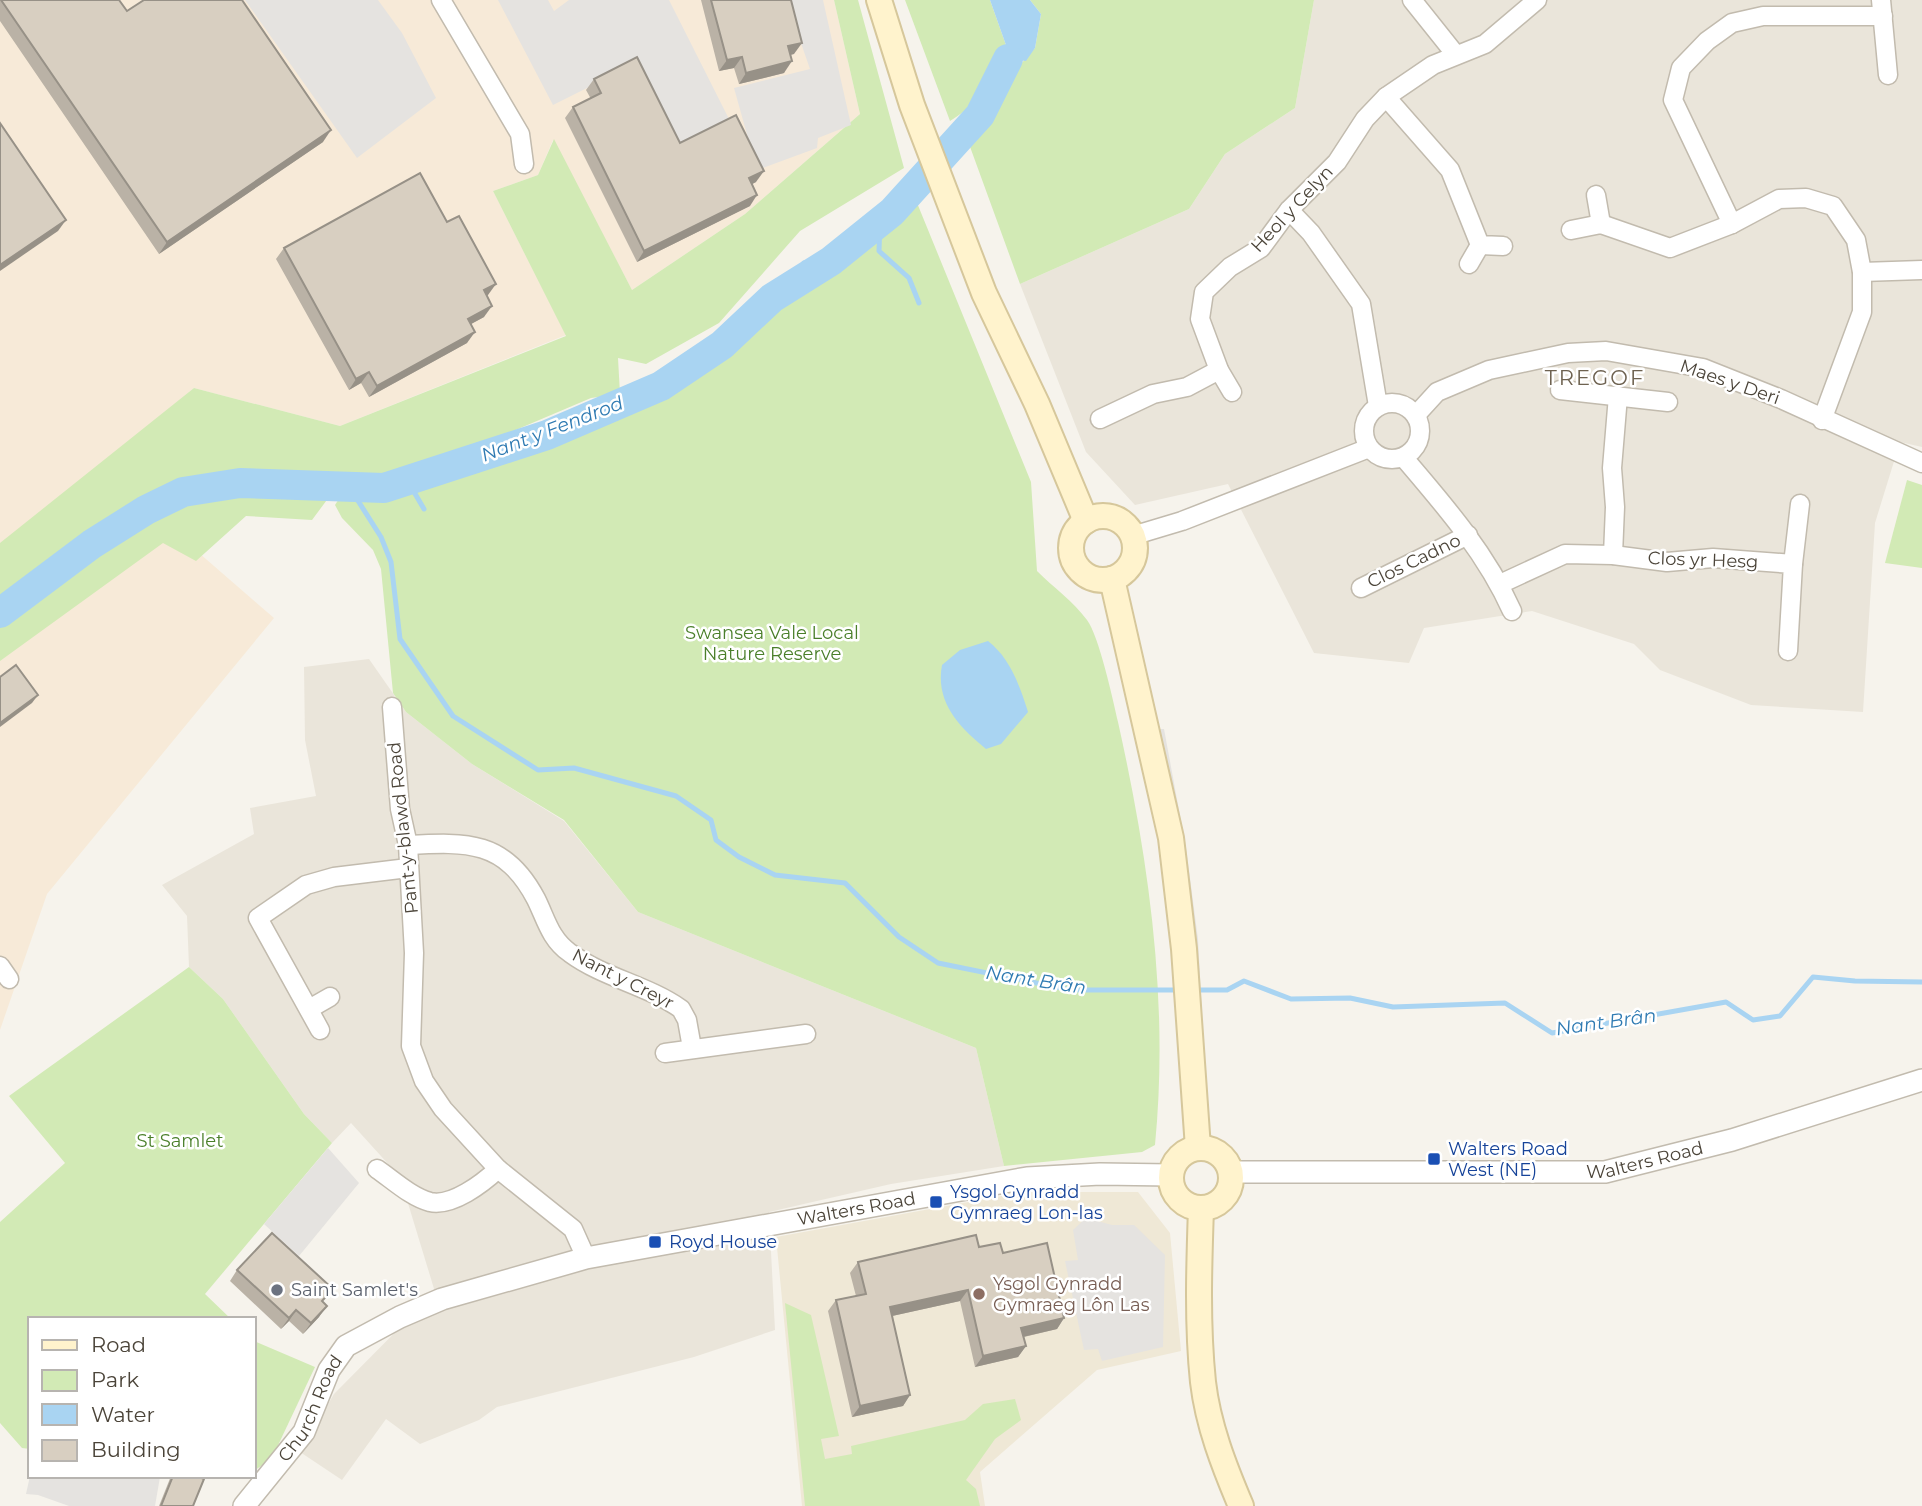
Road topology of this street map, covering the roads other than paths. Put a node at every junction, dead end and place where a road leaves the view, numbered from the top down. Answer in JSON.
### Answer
{"nodes":[{"id":1,"x":441,"y":0,"type":"edge"},
{"id":2,"x":879,"y":0,"type":"edge"},
{"id":3,"x":1412,"y":0,"type":"edge"},
{"id":4,"x":1537,"y":0,"type":"edge"},
{"id":5,"x":1882,"y":8,"type":"edge"},
{"id":6,"x":1456,"y":55,"type":"junction"},
{"id":7,"x":1888,"y":75,"type":"dead end"},
{"id":8,"x":1386,"y":97,"type":"junction"},
{"id":9,"x":524,"y":164,"type":"dead end"},
{"id":10,"x":1596,"y":195,"type":"dead end"},
{"id":11,"x":1289,"y":210,"type":"junction"},
{"id":12,"x":1601,"y":224,"type":"junction"},
{"id":13,"x":1732,"y":224,"type":"junction"},
{"id":14,"x":1571,"y":230,"type":"dead end"},
{"id":15,"x":1480,"y":246,"type":"junction"},
{"id":16,"x":1503,"y":246,"type":"dead end"},
{"id":17,"x":1469,"y":264,"type":"dead end"},
{"id":18,"x":1922,"y":270,"type":"edge"},
{"id":19,"x":1862,"y":272,"type":"junction"},
{"id":20,"x":1219,"y":370,"type":"junction"},
{"id":21,"x":1560,"y":390,"type":"dead end"},
{"id":22,"x":1232,"y":392,"type":"dead end"},
{"id":23,"x":1618,"y":396,"type":"junction"},
{"id":24,"x":1668,"y":402,"type":"dead end"},
{"id":25,"x":1378,"y":406,"type":"junction"},
{"id":26,"x":1416,"y":415,"type":"junction"},
{"id":27,"x":1100,"y":419,"type":"dead end"},
{"id":28,"x":1822,"y":420,"type":"junction"},
{"id":29,"x":1369,"y":448,"type":"junction"},
{"id":30,"x":1404,"y":457,"type":"junction"},
{"id":31,"x":1922,"y":463,"type":"edge"},
{"id":32,"x":1800,"y":504,"type":"dead end"},
{"id":33,"x":1086,"y":521,"type":"junction"},
{"id":34,"x":1468,"y":535,"type":"junction"},
{"id":35,"x":1132,"y":536,"type":"junction"},
{"id":36,"x":1613,"y":555,"type":"junction"},
{"id":37,"x":1793,"y":564,"type":"junction"},
{"id":38,"x":1112,"y":579,"type":"junction"},
{"id":39,"x":1500,"y":584,"type":"junction"},
{"id":40,"x":1361,"y":588,"type":"dead end"},
{"id":41,"x":1512,"y":611,"type":"dead end"},
{"id":42,"x":1788,"y":652,"type":"dead end"},
{"id":43,"x":392,"y":708,"type":"dead end"},
{"id":44,"x":408,"y":845,"type":"junction"},
{"id":45,"x":408,"y":868,"type":"junction"},
{"id":46,"x":330,"y":997,"type":"dead end"},
{"id":47,"x":309,"y":1009,"type":"junction"},
{"id":48,"x":320,"y":1030,"type":"dead end"},
{"id":49,"x":806,"y":1034,"type":"dead end"},
{"id":50,"x":692,"y":1048,"type":"junction"},
{"id":51,"x":664,"y":1053,"type":"dead end"},
{"id":52,"x":1922,"y":1080,"type":"edge"},
{"id":53,"x":1198,"y":1148,"type":"junction"},
{"id":54,"x":377,"y":1169,"type":"dead end"},
{"id":55,"x":498,"y":1169,"type":"junction"},
{"id":56,"x":1231,"y":1172,"type":"junction"},
{"id":57,"x":1171,"y":1175,"type":"junction"},
{"id":58,"x":1201,"y":1208,"type":"junction"},
{"id":59,"x":586,"y":1258,"type":"junction"},
{"id":60,"x":244,"y":1506,"type":"edge"},
{"id":61,"x":1241,"y":1506,"type":"edge"}],
"edges":[{"from":1,"to":9,"type":"street"},
{"from":2,"to":33,"type":"main road"},
{"from":3,"to":6,"type":"street"},
{"from":4,"to":6,"type":"street","name":"Heol y Celyn"},
{"from":5,"to":7,"type":"street"},
{"from":5,"to":13,"type":"street"},
{"from":6,"to":8,"type":"street","name":"Heol y Celyn"},
{"from":8,"to":11,"type":"street","name":"Heol y Celyn"},
{"from":8,"to":15,"type":"street"},
{"from":10,"to":12,"type":"street"},
{"from":11,"to":20,"type":"street","name":"Heol y Celyn"},
{"from":11,"to":25,"type":"street"},
{"from":12,"to":13,"type":"street"},
{"from":12,"to":14,"type":"street"},
{"from":13,"to":19,"type":"street"},
{"from":15,"to":16,"type":"street"},
{"from":15,"to":17,"type":"street"},
{"from":18,"to":19,"type":"street"},
{"from":19,"to":28,"type":"street"},
{"from":20,"to":22,"type":"street","name":"Heol y Celyn"},
{"from":20,"to":27,"type":"street"},
{"from":21,"to":23,"type":"street"},
{"from":23,"to":24,"type":"street"},
{"from":23,"to":36,"type":"street"},
{"from":25,"to":26,"type":"street"},
{"from":25,"to":29,"type":"street"},
{"from":26,"to":28,"type":"street","name":"Maes y Deri"},
{"from":26,"to":30,"type":"street"},
{"from":28,"to":31,"type":"street","name":"Maes y Deri"},
{"from":29,"to":30,"type":"street"},
{"from":29,"to":35,"type":"street"},
{"from":30,"to":34,"type":"street"},
{"from":32,"to":37,"type":"street"},
{"from":33,"to":35,"type":"main road"},
{"from":33,"to":38,"type":"main road"},
{"from":34,"to":39,"type":"street"},
{"from":34,"to":40,"type":"street","name":"Clos Cadno"},
{"from":35,"to":38,"type":"main road"},
{"from":36,"to":37,"type":"street","name":"Clos yr Hesg"},
{"from":36,"to":39,"type":"street","name":"Clos yr Hesg"},
{"from":37,"to":42,"type":"street"},
{"from":38,"to":53,"type":"main road"},
{"from":39,"to":41,"type":"street"},
{"from":43,"to":44,"type":"street","name":"Pant-y-blawd Road"},
{"from":44,"to":45,"type":"street","name":"Pant-y-blawd Road"},
{"from":44,"to":50,"type":"street","name":"Nant y Creyr"},
{"from":45,"to":47,"type":"street"},
{"from":45,"to":55,"type":"street","name":"Pant-y-blawd Road"},
{"from":46,"to":47,"type":"street"},
{"from":47,"to":48,"type":"street"},
{"from":49,"to":50,"type":"street"},
{"from":50,"to":51,"type":"street"},
{"from":52,"to":56,"type":"street","name":"Walters Road"},
{"from":53,"to":56,"type":"main road"},
{"from":53,"to":57,"type":"main road"},
{"from":54,"to":55,"type":"street"},
{"from":55,"to":59,"type":"street","name":"Pant-y-blawd Road"},
{"from":56,"to":58,"type":"main road"},
{"from":57,"to":58,"type":"main road"},
{"from":57,"to":59,"type":"street","name":"Walters Road"},
{"from":58,"to":61,"type":"main road"},
{"from":59,"to":60,"type":"street","name":"Church Road"}]}
